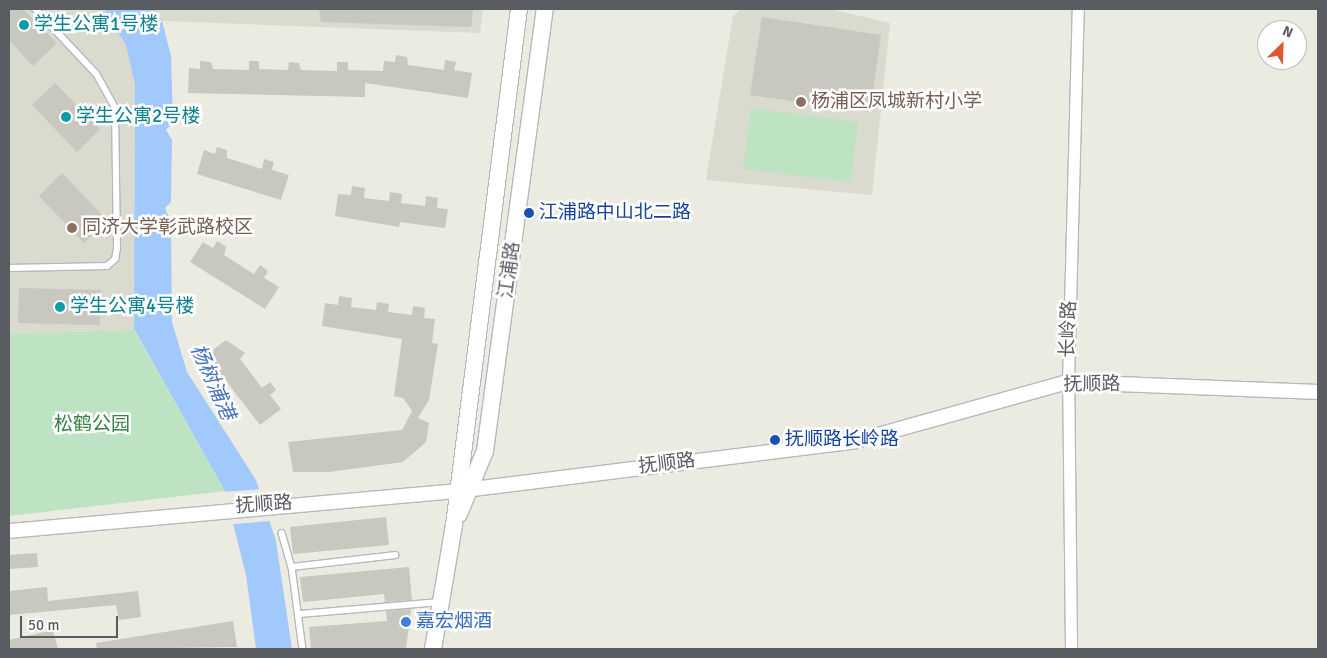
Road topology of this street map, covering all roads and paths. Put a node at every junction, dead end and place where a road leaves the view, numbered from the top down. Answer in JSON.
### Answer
{"nodes":[{"id":1,"x":35,"y":9,"type":"edge"},
{"id":2,"x":519,"y":9,"type":"edge"},
{"id":3,"x":545,"y":9,"type":"edge"},
{"id":4,"x":1078,"y":9,"type":"edge"},
{"id":5,"x":9,"y":268,"type":"edge"},
{"id":6,"x":1068,"y":382,"type":"junction"},
{"id":7,"x":1318,"y":392,"type":"edge"},
{"id":8,"x":464,"y":489,"type":"junction"},
{"id":9,"x":9,"y":531,"type":"edge"},
{"id":10,"x":282,"y":533,"type":"dead end"},
{"id":11,"x":395,"y":555,"type":"dead end"},
{"id":12,"x":292,"y":567,"type":"junction"},
{"id":13,"x":441,"y":602,"type":"junction"},
{"id":14,"x":300,"y":614,"type":"junction"},
{"id":15,"x":303,"y":649,"type":"edge"},
{"id":16,"x":433,"y":649,"type":"edge"},
{"id":17,"x":1071,"y":649,"type":"edge"}],
"edges":[{"from":1,"to":5,"type":"lane"},
{"from":2,"to":8,"type":"main road","name":"江浦路"},
{"from":3,"to":8,"type":"main road","name":"江浦路"},
{"from":4,"to":6,"type":"street","name":"长岭路"},
{"from":6,"to":7,"type":"street","name":"抚顺路"},
{"from":6,"to":8,"type":"street","name":"抚顺路"},
{"from":6,"to":17,"type":"street","name":"长岭路"},
{"from":8,"to":9,"type":"street","name":"抚顺路"},
{"from":8,"to":13,"type":"main road","name":"江浦路"},
{"from":10,"to":12,"type":"lane"},
{"from":11,"to":12,"type":"lane"},
{"from":12,"to":14,"type":"lane"},
{"from":13,"to":14,"type":"lane"},
{"from":13,"to":16,"type":"main road","name":"江浦路"},
{"from":14,"to":15,"type":"lane"}]}
